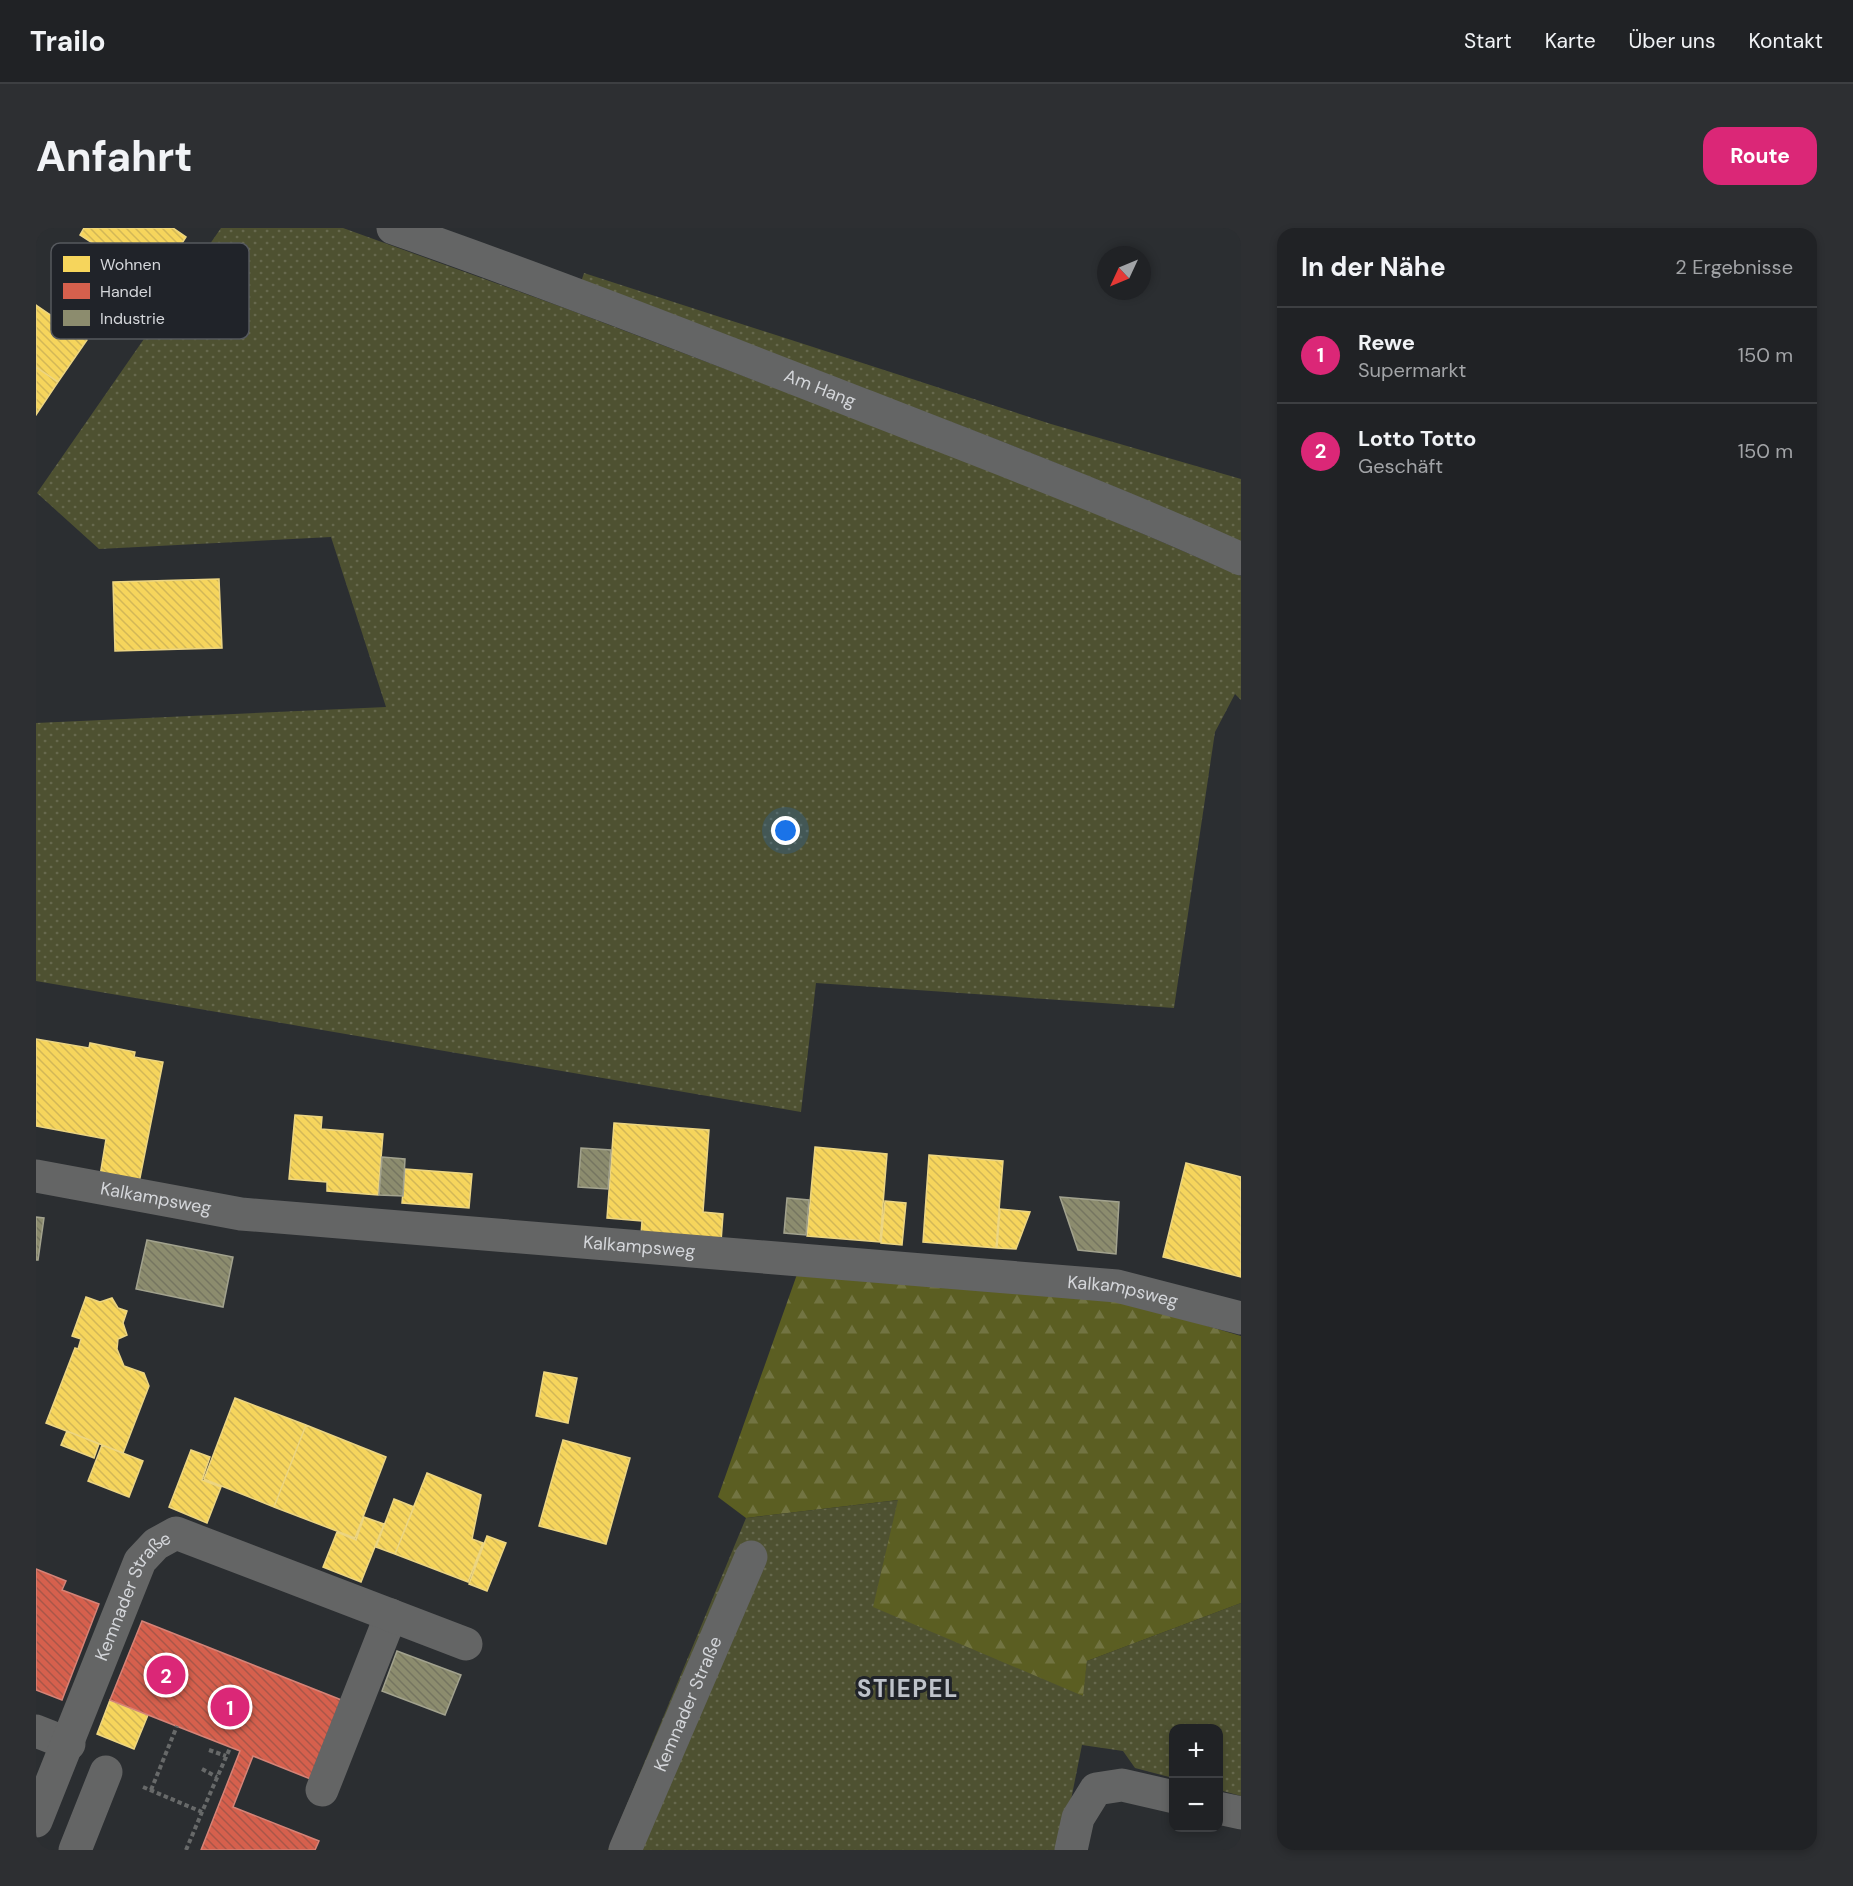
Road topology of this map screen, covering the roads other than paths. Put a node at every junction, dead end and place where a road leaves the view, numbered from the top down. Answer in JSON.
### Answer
{"nodes":[{"id":1,"x":393,"y":228,"type":"edge"},
{"id":2,"x":1241,"y":559,"type":"edge"},
{"id":3,"x":36,"y":1176,"type":"edge"},
{"id":4,"x":1241,"y":1318,"type":"edge"},
{"id":5,"x":751,"y":1557,"type":"dead end"},
{"id":6,"x":391,"y":1615,"type":"junction"},
{"id":7,"x":466,"y":1644,"type":"dead end"},
{"id":8,"x":36,"y":1731,"type":"edge"},
{"id":9,"x":62,"y":1759,"type":"junction"},
{"id":10,"x":322,"y":1790,"type":"dead end"},
{"id":11,"x":1169,"y":1796,"type":"edge"},
{"id":12,"x":1223,"y":1809,"type":"edge"},
{"id":13,"x":1241,"y":1813,"type":"edge"},
{"id":14,"x":36,"y":1821,"type":"edge"},
{"id":15,"x":75,"y":1850,"type":"edge"},
{"id":16,"x":624,"y":1850,"type":"edge"},
{"id":17,"x":1071,"y":1850,"type":"edge"}],
"edges":[{"from":1,"to":2,"type":"street","name":"Am Hang"},
{"from":3,"to":4,"type":"street","name":"Kalkampsweg"},
{"from":5,"to":16,"type":"street","name":"Kemnader Straße"},
{"from":6,"to":7,"type":"street","name":"Kemnader Straße"},
{"from":6,"to":9,"type":"street","name":"Kemnader Straße"},
{"from":6,"to":10,"type":"street"},
{"from":8,"to":9,"type":"street"},
{"from":9,"to":14,"type":"street","name":"Kemnader Straße"},
{"from":9,"to":15,"type":"street"},
{"from":11,"to":17,"type":"street"},
{"from":12,"to":13,"type":"street"}]}
